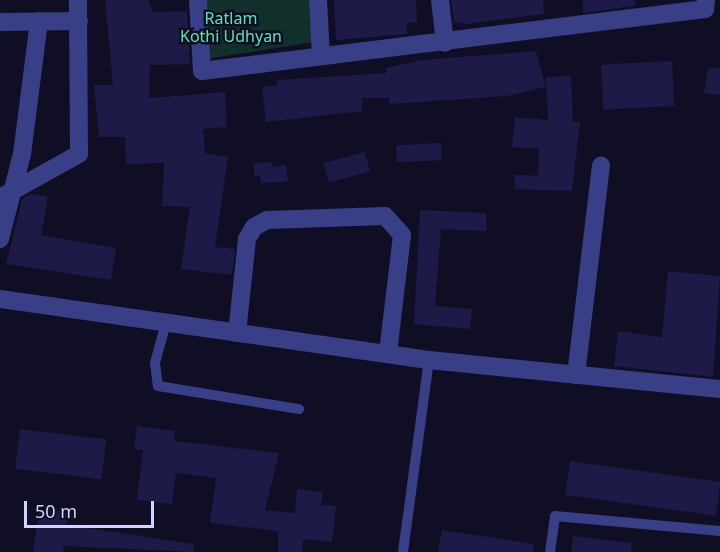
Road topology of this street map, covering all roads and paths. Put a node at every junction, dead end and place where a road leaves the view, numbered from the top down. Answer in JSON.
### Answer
{"nodes":[{"id":1,"x":78,"y":0,"type":"edge"},
{"id":2,"x":198,"y":0,"type":"edge"},
{"id":3,"x":318,"y":0,"type":"edge"},
{"id":4,"x":440,"y":0,"type":"edge"},
{"id":5,"x":706,"y":0,"type":"edge"},
{"id":6,"x":39,"y":21,"type":"junction"},
{"id":7,"x":79,"y":21,"type":"junction"},
{"id":8,"x":0,"y":22,"type":"edge"},
{"id":9,"x":445,"y":43,"type":"junction"},
{"id":10,"x":321,"y":56,"type":"junction"},
{"id":11,"x":601,"y":165,"type":"dead end"},
{"id":12,"x":6,"y":194,"type":"edge"},
{"id":13,"x":0,"y":239,"type":"edge"},
{"id":14,"x":0,"y":298,"type":"edge"},
{"id":15,"x":166,"y":322,"type":"junction"},
{"id":16,"x":237,"y":333,"type":"junction"},
{"id":17,"x":388,"y":353,"type":"junction"},
{"id":18,"x":429,"y":360,"type":"junction"},
{"id":19,"x":576,"y":375,"type":"junction"},
{"id":20,"x":720,"y":389,"type":"edge"},
{"id":21,"x":298,"y":409,"type":"dead end"},
{"id":22,"x":720,"y":531,"type":"edge"},
{"id":23,"x":403,"y":552,"type":"edge"},
{"id":24,"x":550,"y":552,"type":"edge"}],
"edges":[{"from":1,"to":7,"type":"street"},
{"from":2,"to":10,"type":"street"},
{"from":3,"to":10,"type":"street"},
{"from":4,"to":9,"type":"street"},
{"from":5,"to":9,"type":"street"},
{"from":6,"to":7,"type":"street"},
{"from":6,"to":8,"type":"street"},
{"from":6,"to":12,"type":"street"},
{"from":7,"to":12,"type":"street"},
{"from":9,"to":10,"type":"street"},
{"from":11,"to":19,"type":"street"},
{"from":12,"to":13,"type":"street"},
{"from":14,"to":15,"type":"street"},
{"from":15,"to":16,"type":"street"},
{"from":15,"to":21,"type":"lane"},
{"from":16,"to":17,"type":"street"},
{"from":16,"to":17,"type":"street"},
{"from":17,"to":18,"type":"street"},
{"from":18,"to":19,"type":"street"},
{"from":18,"to":23,"type":"lane"},
{"from":19,"to":20,"type":"street"},
{"from":22,"to":24,"type":"lane"}]}
